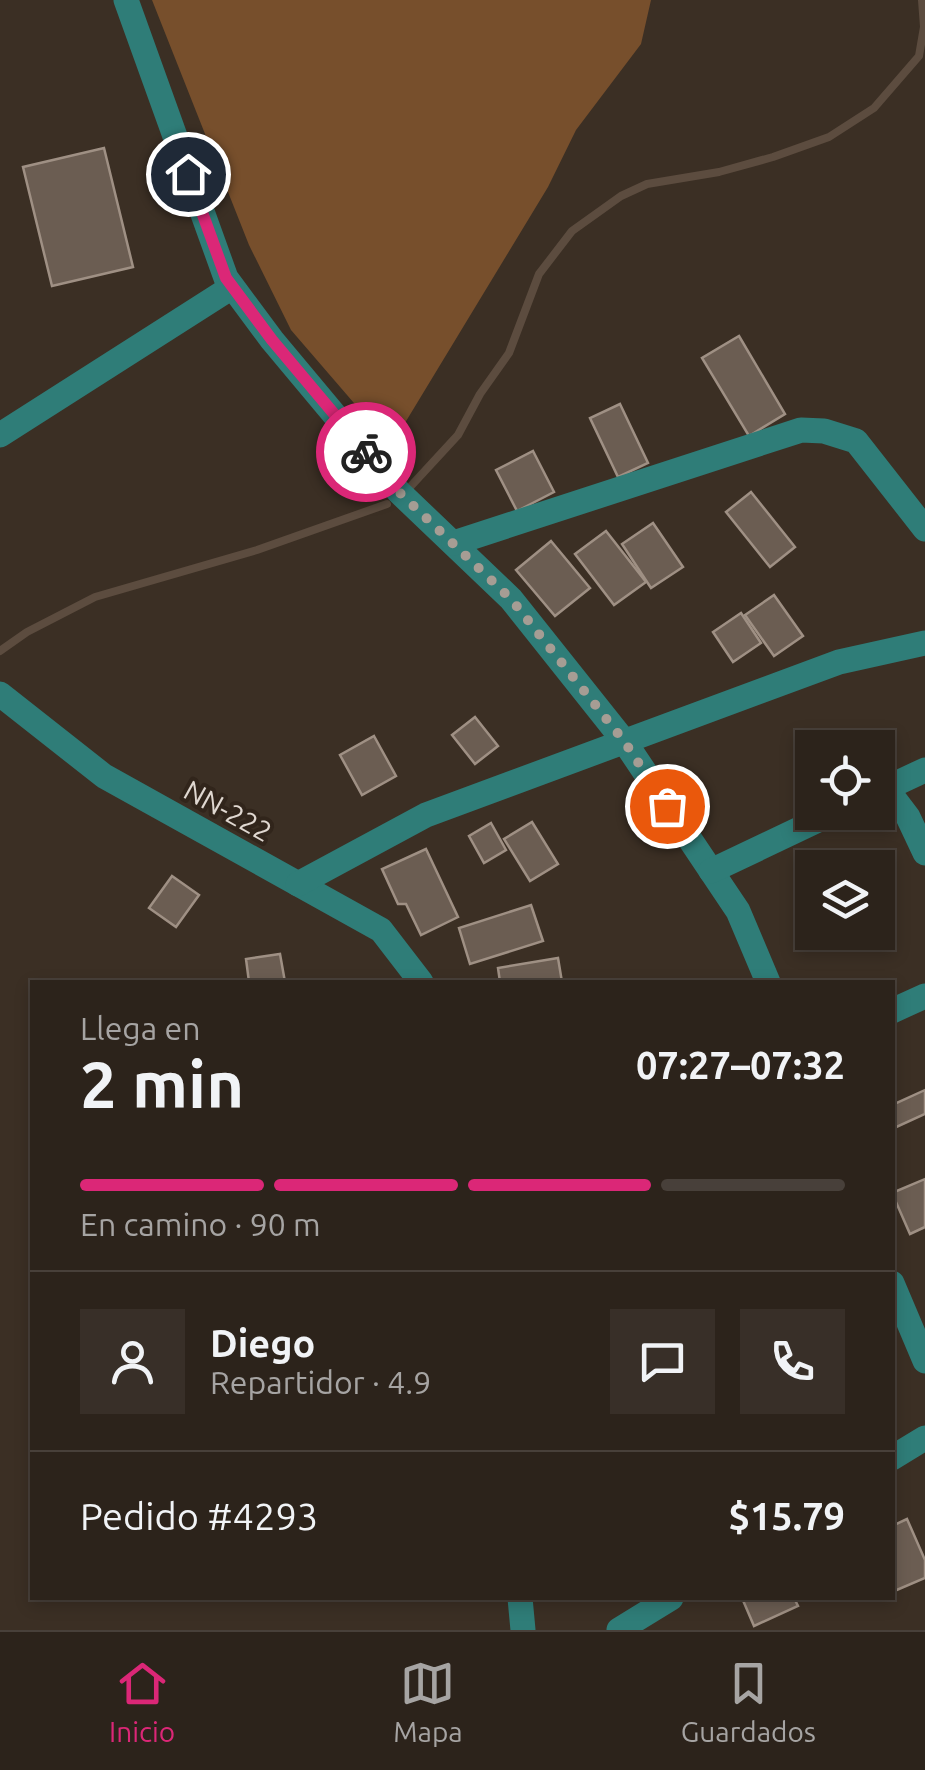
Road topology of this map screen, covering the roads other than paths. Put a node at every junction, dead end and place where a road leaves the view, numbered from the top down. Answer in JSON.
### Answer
{"nodes":[{"id":1,"x":126,"y":0,"type":"edge"},
{"id":2,"x":232,"y":287,"type":"junction"},
{"id":3,"x":0,"y":435,"type":"edge"},
{"id":4,"x":925,"y":529,"type":"edge"},
{"id":5,"x":454,"y":543,"type":"junction"},
{"id":6,"x":925,"y":643,"type":"edge"},
{"id":7,"x":0,"y":694,"type":"edge"},
{"id":8,"x":624,"y":741,"type":"junction"},
{"id":9,"x":925,"y":770,"type":"edge"},
{"id":10,"x":895,"y":784,"type":"edge"},
{"id":11,"x":895,"y":804,"type":"edge"},
{"id":12,"x":797,"y":830,"type":"edge"},
{"id":13,"x":925,"y":853,"type":"edge"},
{"id":14,"x":711,"y":871,"type":"junction"},
{"id":15,"x":298,"y":884,"type":"junction"},
{"id":16,"x":420,"y":980,"type":"edge"},
{"id":17,"x":767,"y":980,"type":"edge"},
{"id":18,"x":925,"y":996,"type":"edge"},
{"id":19,"x":895,"y":1010,"type":"edge"},
{"id":20,"x":895,"y":1290,"type":"edge"},
{"id":21,"x":925,"y":1361,"type":"edge"},
{"id":22,"x":925,"y":1438,"type":"edge"},
{"id":23,"x":895,"y":1456,"type":"edge"},
{"id":24,"x":520,"y":1600,"type":"edge"},
{"id":25,"x":668,"y":1600,"type":"edge"},
{"id":26,"x":523,"y":1630,"type":"edge"},
{"id":27,"x":619,"y":1630,"type":"edge"}],
"edges":[{"from":1,"to":2,"type":"street"},
{"from":2,"to":3,"type":"street"},
{"from":2,"to":5,"type":"street"},
{"from":4,"to":5,"type":"street"},
{"from":5,"to":8,"type":"street"},
{"from":6,"to":8,"type":"street"},
{"from":7,"to":15,"type":"street","name":"NN-222"},
{"from":8,"to":14,"type":"street"},
{"from":8,"to":15,"type":"street"},
{"from":9,"to":10,"type":"street"},
{"from":11,"to":13,"type":"street"},
{"from":12,"to":14,"type":"street"},
{"from":14,"to":17,"type":"street"},
{"from":15,"to":16,"type":"street","name":"NN-222"},
{"from":18,"to":19,"type":"street"},
{"from":20,"to":21,"type":"street"},
{"from":22,"to":23,"type":"street"},
{"from":24,"to":26,"type":"street"},
{"from":25,"to":27,"type":"street"}]}
